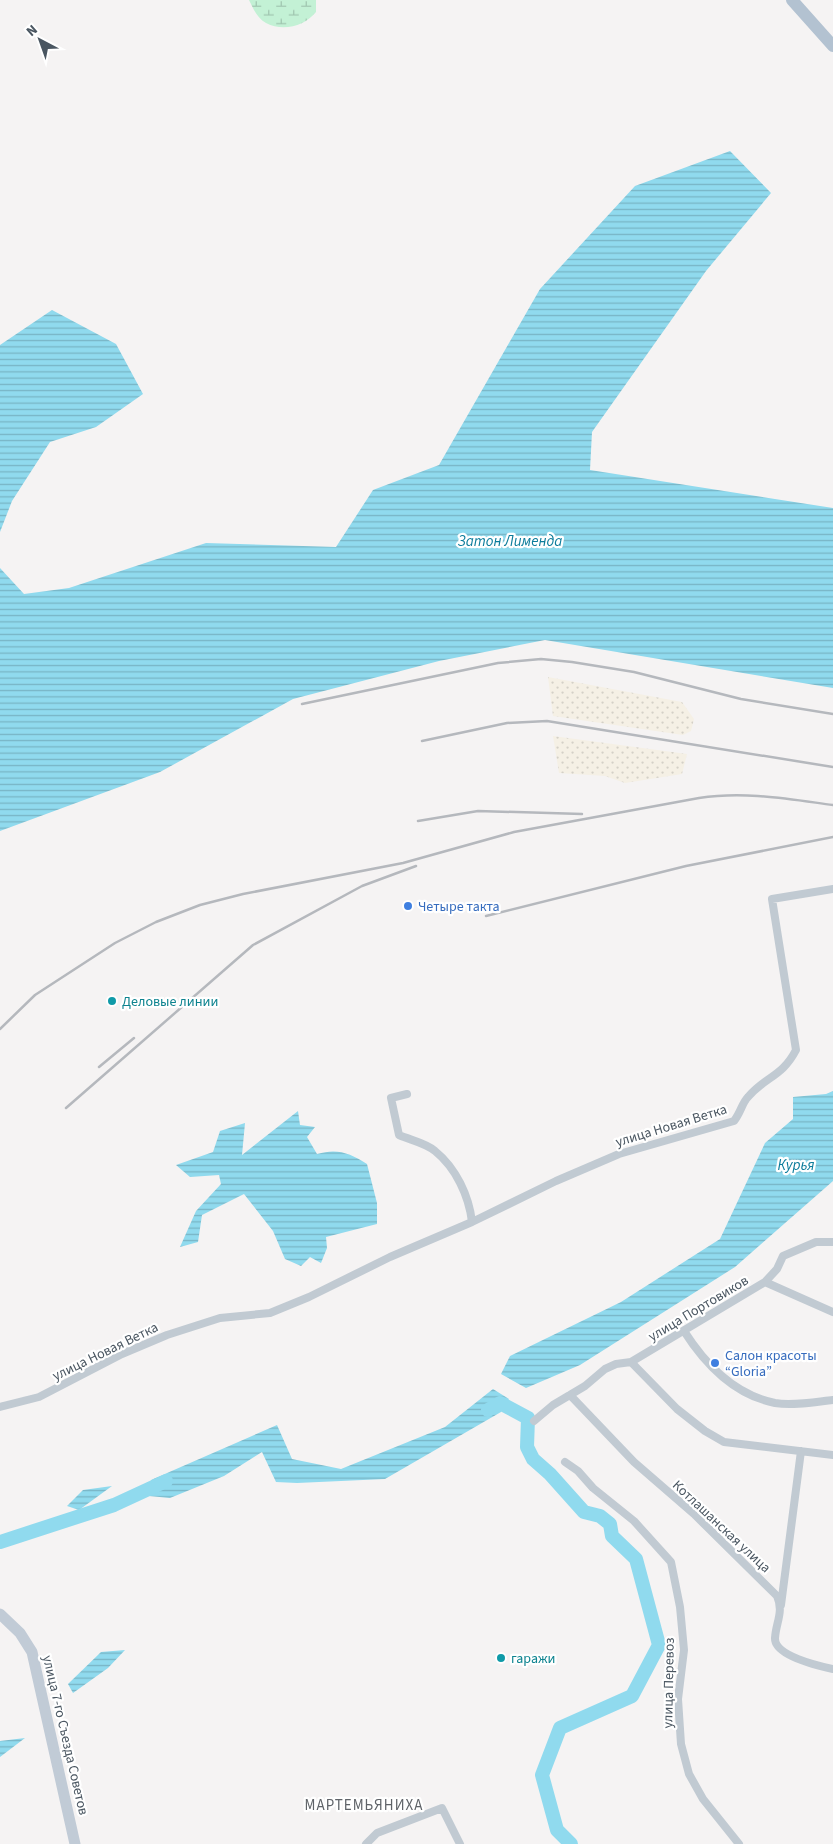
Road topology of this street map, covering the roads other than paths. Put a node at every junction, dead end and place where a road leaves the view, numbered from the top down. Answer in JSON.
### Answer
{"nodes":[{"id":1,"x":792,"y":0,"type":"edge"},
{"id":2,"x":833,"y":46,"type":"edge"},
{"id":3,"x":833,"y":889,"type":"edge"},
{"id":4,"x":407,"y":1094,"type":"dead end"},
{"id":5,"x":472,"y":1222,"type":"junction"},
{"id":6,"x":833,"y":1242,"type":"edge"},
{"id":7,"x":765,"y":1282,"type":"junction"},
{"id":8,"x":833,"y":1312,"type":"edge"},
{"id":9,"x":684,"y":1331,"type":"junction"},
{"id":10,"x":631,"y":1362,"type":"junction"},
{"id":11,"x":570,"y":1396,"type":"junction"},
{"id":12,"x":833,"y":1400,"type":"edge"},
{"id":13,"x":0,"y":1407,"type":"edge"},
{"id":14,"x":534,"y":1421,"type":"dead end"},
{"id":15,"x":801,"y":1451,"type":"junction"},
{"id":16,"x":833,"y":1455,"type":"edge"},
{"id":17,"x":565,"y":1462,"type":"dead end"},
{"id":18,"x":781,"y":1605,"type":"junction"},
{"id":19,"x":0,"y":1614,"type":"edge"},
{"id":20,"x":833,"y":1669,"type":"edge"},
{"id":21,"x":75,"y":1844,"type":"edge"},
{"id":22,"x":366,"y":1844,"type":"edge"},
{"id":23,"x":460,"y":1844,"type":"edge"},
{"id":24,"x":739,"y":1844,"type":"edge"}],
"edges":[{"from":1,"to":2,"type":"main road"},
{"from":3,"to":5,"type":"street","name":"улица Новая Ветка"},
{"from":4,"to":5,"type":"street"},
{"from":5,"to":13,"type":"street","name":"улица Новая Ветка"},
{"from":6,"to":7,"type":"street"},
{"from":7,"to":8,"type":"street","name":"улица Портовиков"},
{"from":7,"to":9,"type":"street","name":"улица Портовиков"},
{"from":9,"to":10,"type":"street","name":"улица Портовиков"},
{"from":9,"to":12,"type":"street"},
{"from":10,"to":11,"type":"street","name":"улица Портовиков"},
{"from":10,"to":15,"type":"street"},
{"from":11,"to":14,"type":"street","name":"улица Портовиков"},
{"from":11,"to":18,"type":"street","name":"Котлашанская улица"},
{"from":15,"to":16,"type":"street"},
{"from":15,"to":18,"type":"street"},
{"from":17,"to":24,"type":"street","name":"улица Перевоз"},
{"from":18,"to":20,"type":"street"},
{"from":19,"to":21,"type":"street","name":"улица 7-го Съезда Советов"},
{"from":22,"to":23,"type":"street"}]}
